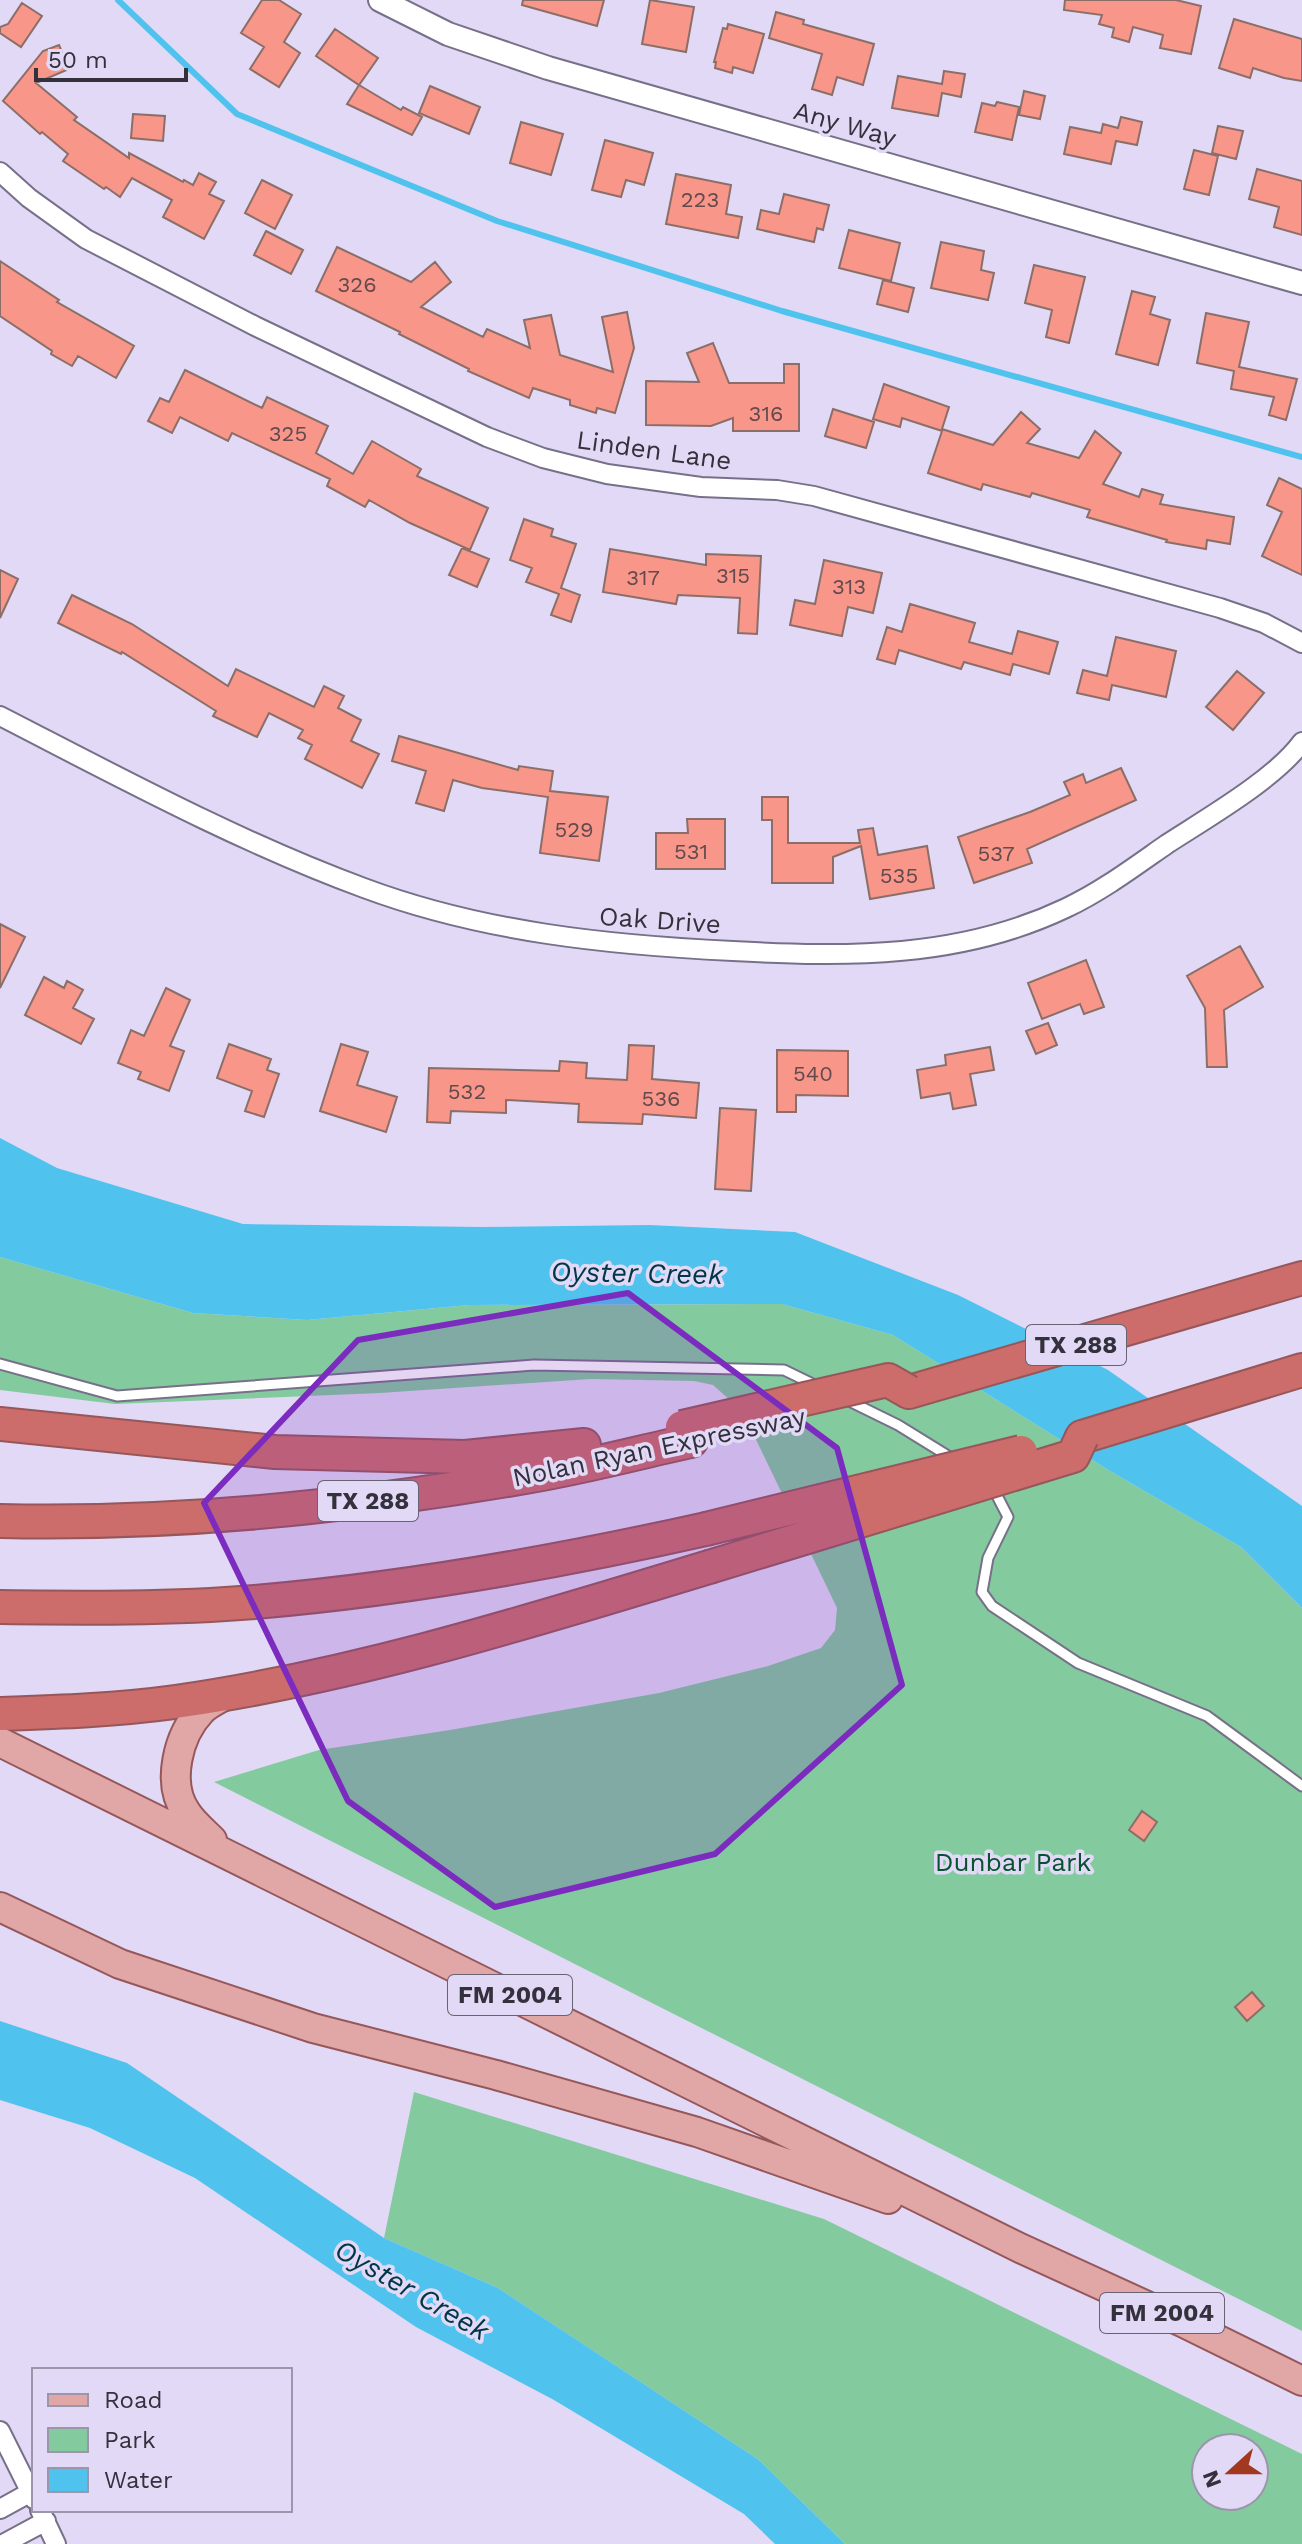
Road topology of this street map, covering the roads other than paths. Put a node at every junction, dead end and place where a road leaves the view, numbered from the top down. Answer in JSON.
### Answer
{"nodes":[{"id":1,"x":380,"y":0,"type":"edge"},
{"id":2,"x":0,"y":172,"type":"edge"},
{"id":3,"x":1302,"y":283,"type":"edge"},
{"id":4,"x":1302,"y":643,"type":"edge"},
{"id":5,"x":0,"y":716,"type":"edge"},
{"id":6,"x":1302,"y":742,"type":"edge"},
{"id":7,"x":1302,"y":1278,"type":"edge"},
{"id":8,"x":0,"y":1364,"type":"edge"},
{"id":9,"x":1302,"y":1370,"type":"edge"},
{"id":10,"x":0,"y":1424,"type":"edge"},
{"id":11,"x":686,"y":1434,"type":"junction"},
{"id":12,"x":1082,"y":1437,"type":"junction"},
{"id":13,"x":0,"y":1521,"type":"edge"},
{"id":14,"x":0,"y":1607,"type":"edge"},
{"id":15,"x":228,"y":1693,"type":"junction"},
{"id":16,"x":0,"y":1714,"type":"edge"},
{"id":17,"x":0,"y":1742,"type":"edge"},
{"id":18,"x":1302,"y":1786,"type":"edge"},
{"id":19,"x":223,"y":1852,"type":"junction"},
{"id":20,"x":0,"y":1907,"type":"edge"},
{"id":21,"x":1020,"y":2248,"type":"junction"},
{"id":22,"x":1302,"y":2381,"type":"edge"},
{"id":23,"x":0,"y":2431,"type":"edge"},
{"id":24,"x":32,"y":2496,"type":"edge"},
{"id":25,"x":0,"y":2509,"type":"edge"},
{"id":26,"x":43,"y":2516,"type":"edge"},
{"id":27,"x":3,"y":2544,"type":"edge"},
{"id":28,"x":56,"y":2544,"type":"edge"}],
"edges":[{"from":1,"to":3,"type":"street","name":"Any Way"},
{"from":2,"to":4,"type":"street","name":"Linden Lane"},
{"from":5,"to":6,"type":"street","name":"Oak Drive"},
{"from":7,"to":11,"type":"highway","number":"TX 288","bridge":true},
{"from":8,"to":18,"type":"lane"},
{"from":9,"to":12,"type":"highway"},
{"from":10,"to":11,"type":"highway"},
{"from":11,"to":13,"type":"highway","name":"Nolan Ryan Expressway","number":"TX 288"},
{"from":12,"to":14,"type":"highway","bridge":true},
{"from":12,"to":15,"type":"highway","bridge":true},
{"from":15,"to":16,"type":"highway"},
{"from":15,"to":19,"type":"main road"},
{"from":17,"to":19,"type":"main road","name":"FM 2004","number":"FM 2004"},
{"from":19,"to":21,"type":"main road","name":"FM 2004","number":"FM 2004"},
{"from":20,"to":21,"type":"main road","name":"FM 2004","number":"FM 2004"},
{"from":21,"to":22,"type":"main road","name":"FM 2004","number":"FM 2004"},
{"from":23,"to":24,"type":"street"},
{"from":24,"to":25,"type":"street"},
{"from":26,"to":27,"type":"street"},
{"from":26,"to":28,"type":"street"}]}
